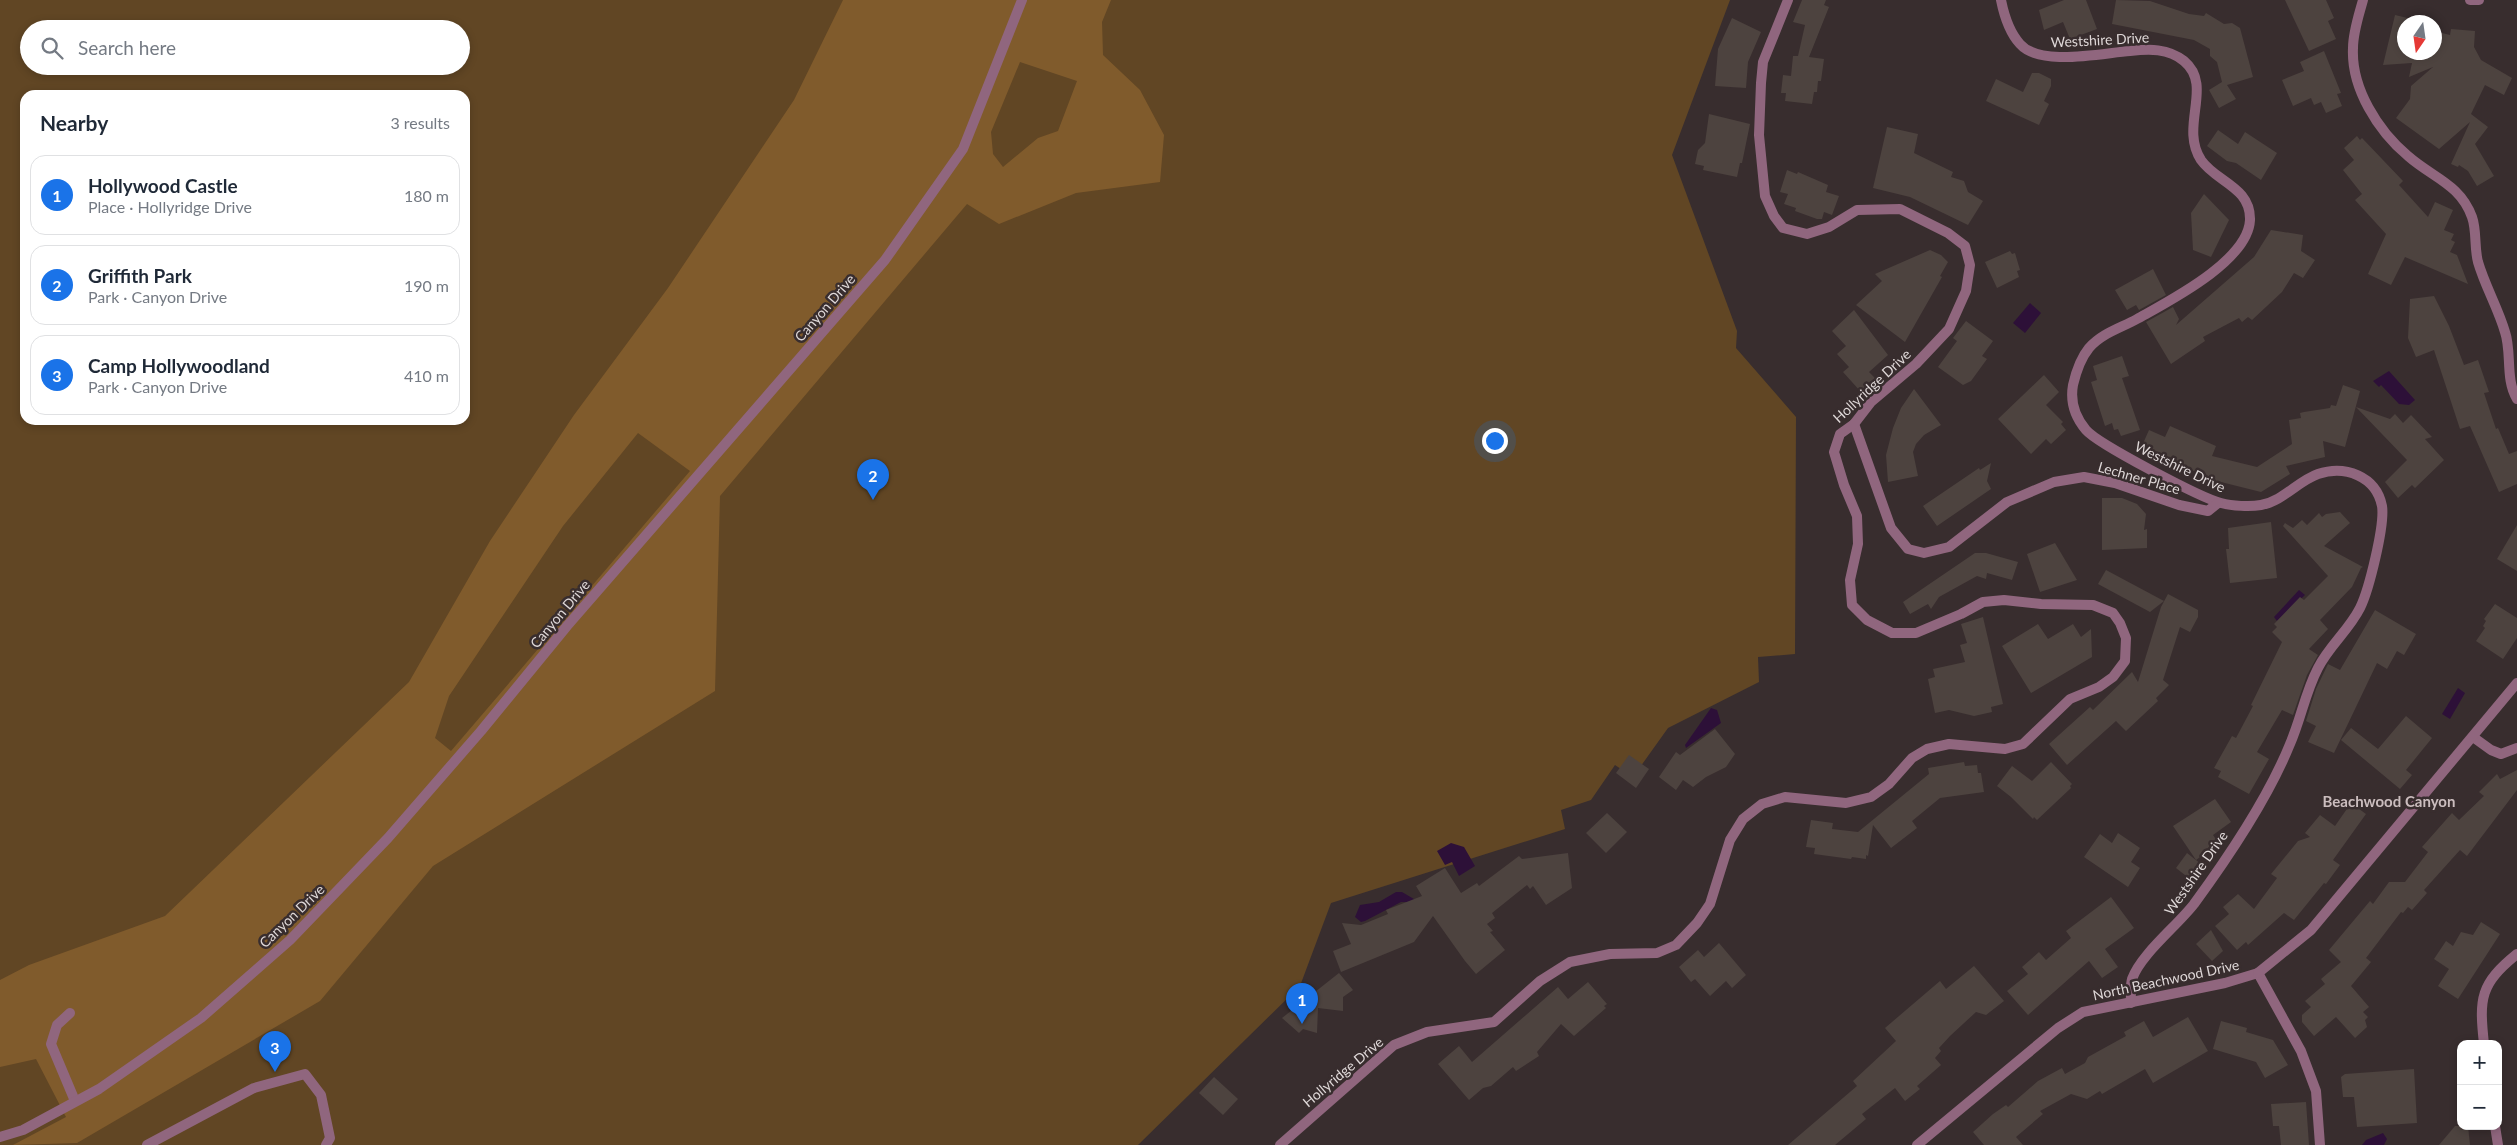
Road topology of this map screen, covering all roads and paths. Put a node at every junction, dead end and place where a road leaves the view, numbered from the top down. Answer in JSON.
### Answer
{"nodes":[{"id":1,"x":1022,"y":0,"type":"edge"},
{"id":2,"x":1788,"y":0,"type":"edge"},
{"id":3,"x":2001,"y":0,"type":"edge"},
{"id":4,"x":2363,"y":0,"type":"edge"},
{"id":5,"x":2470,"y":0,"type":"edge"},
{"id":6,"x":2479,"y":0,"type":"edge"},
{"id":7,"x":2517,"y":399,"type":"edge"},
{"id":8,"x":1854,"y":424,"type":"junction"},
{"id":9,"x":2218,"y":503,"type":"junction"},
{"id":10,"x":2517,"y":683,"type":"edge"},
{"id":11,"x":2473,"y":737,"type":"junction"},
{"id":12,"x":2517,"y":748,"type":"edge"},
{"id":13,"x":2517,"y":954,"type":"edge"},
{"id":14,"x":2258,"y":973,"type":"junction"},
{"id":15,"x":2131,"y":1003,"type":"junction"},
{"id":16,"x":70,"y":1013,"type":"dead end"},
{"id":17,"x":2484,"y":1040,"type":"edge"},
{"id":18,"x":75,"y":1101,"type":"junction"},
{"id":19,"x":2496,"y":1130,"type":"edge"},
{"id":20,"x":0,"y":1137,"type":"edge"},
{"id":21,"x":147,"y":1145,"type":"edge"},
{"id":22,"x":326,"y":1145,"type":"edge"},
{"id":23,"x":1280,"y":1145,"type":"edge"},
{"id":24,"x":1917,"y":1145,"type":"edge"},
{"id":25,"x":2320,"y":1145,"type":"edge"},
{"id":26,"x":2498,"y":1145,"type":"edge"}],
"edges":[{"from":1,"to":18,"type":"street","name":"Canyon Drive"},
{"from":2,"to":8,"type":"street","name":"Hollyridge Drive"},
{"from":3,"to":9,"type":"street","name":"Westshire Drive"},
{"from":4,"to":7,"type":"street"},
{"from":5,"to":6,"type":"street"},
{"from":8,"to":9,"type":"street","name":"Lechner Place"},
{"from":8,"to":23,"type":"street","name":"Hollyridge Drive"},
{"from":9,"to":15,"type":"street","name":"Westshire Drive"},
{"from":10,"to":11,"type":"street","name":"North Beachwood Drive"},
{"from":11,"to":12,"type":"street"},
{"from":11,"to":14,"type":"street","name":"North Beachwood Drive"},
{"from":13,"to":17,"type":"street"},
{"from":14,"to":15,"type":"street","name":"North Beachwood Drive"},
{"from":14,"to":25,"type":"street"},
{"from":15,"to":24,"type":"street","name":"North Beachwood Drive"},
{"from":16,"to":18,"type":"street"},
{"from":18,"to":20,"type":"street","name":"Canyon Drive"},
{"from":19,"to":26,"type":"street"},
{"from":21,"to":22,"type":"street"}]}
